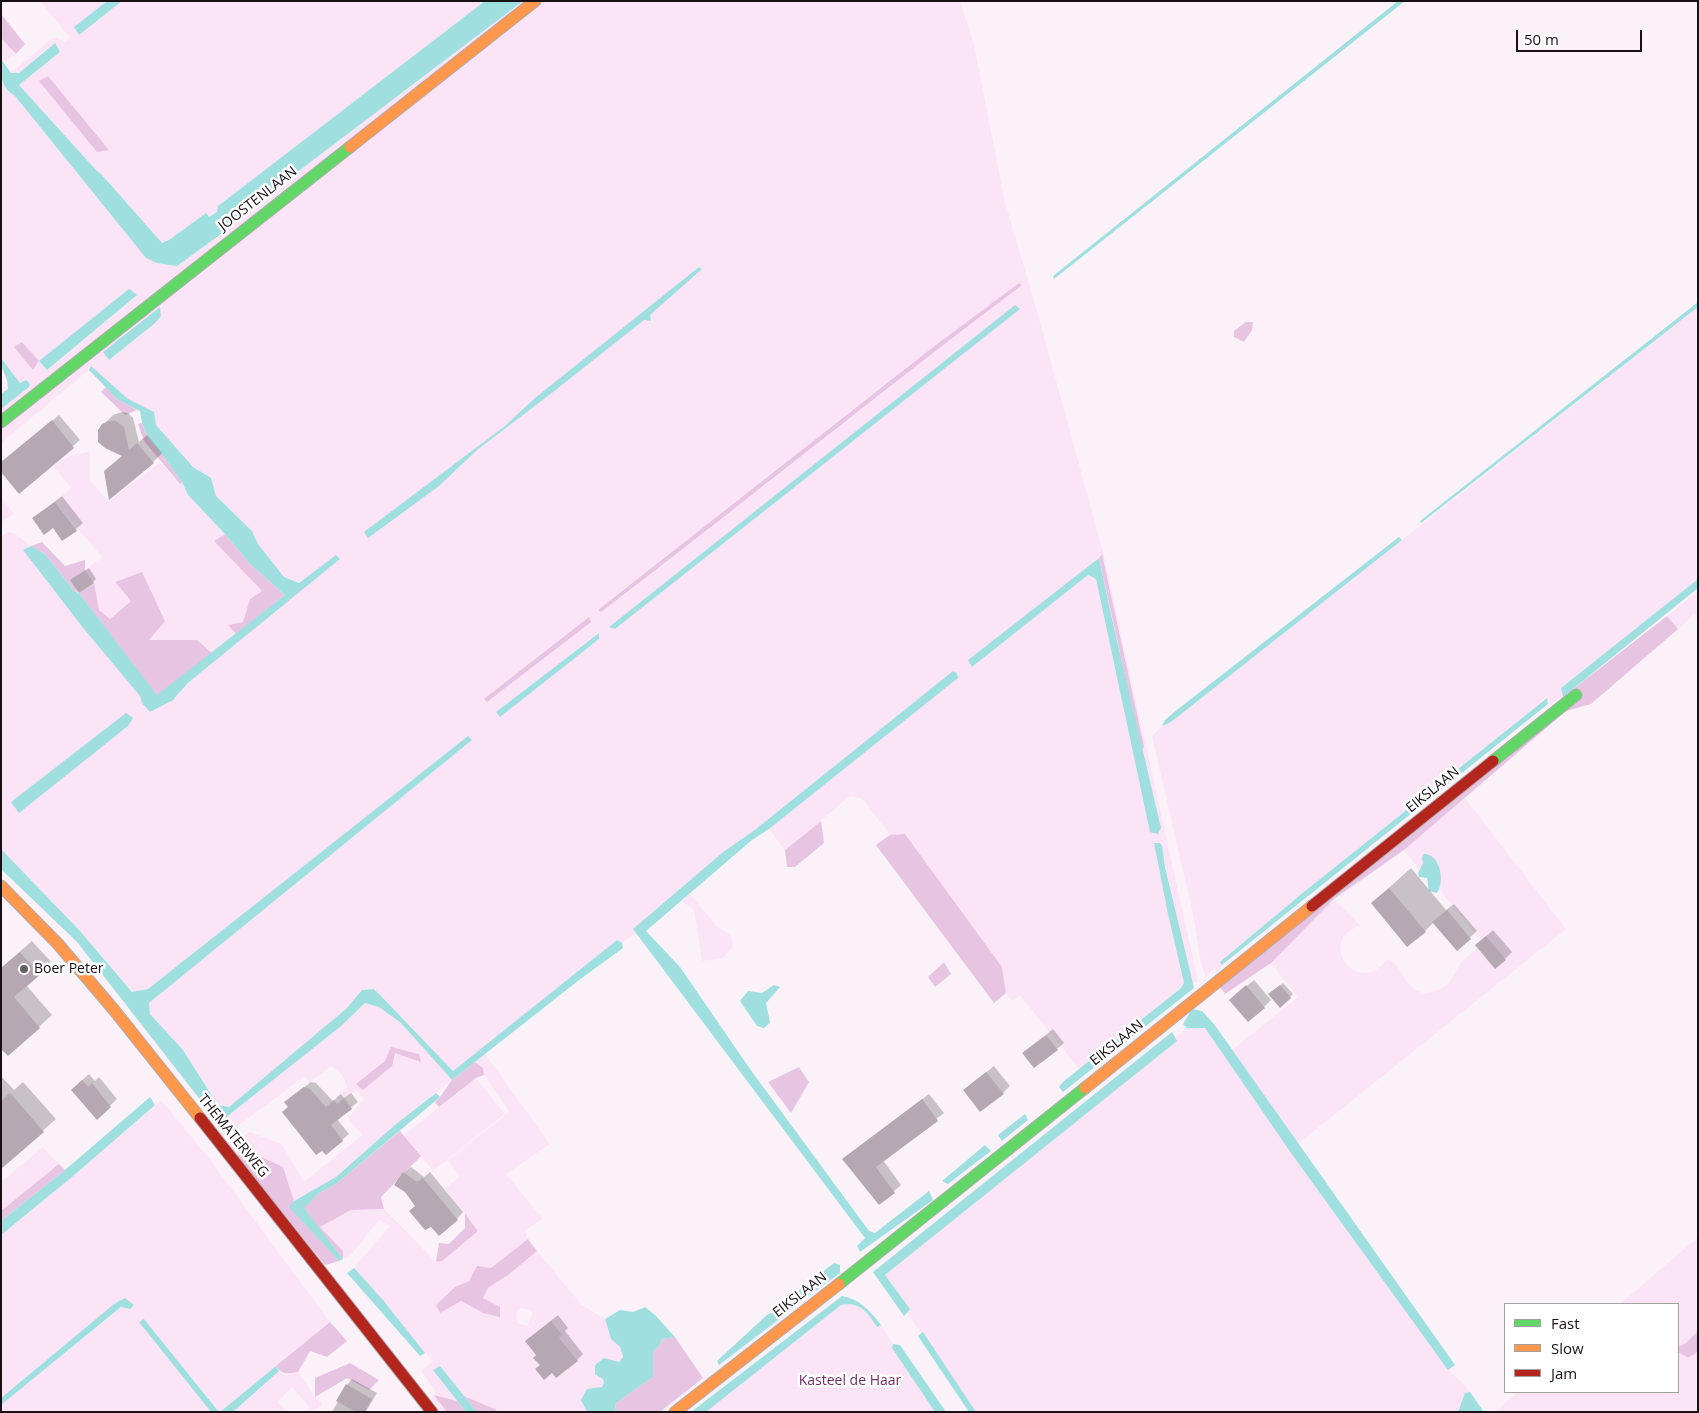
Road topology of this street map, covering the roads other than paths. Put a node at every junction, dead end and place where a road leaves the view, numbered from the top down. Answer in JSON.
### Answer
{"nodes":[{"id":1,"x":535,"y":1,"type":"edge"},
{"id":2,"x":1,"y":422,"type":"edge"},
{"id":3,"x":1576,"y":695,"type":"dead end"},
{"id":4,"x":1,"y":886,"type":"edge"},
{"id":5,"x":432,"y":1412,"type":"edge"},
{"id":6,"x":675,"y":1412,"type":"edge"}],
"edges":[{"from":1,"to":2,"type":"street","name":"JOOSTENLAAN"},
{"from":3,"to":6,"type":"street","name":"EIKSLAAN"},
{"from":4,"to":5,"type":"street","name":"THEMATERWEG"}]}
